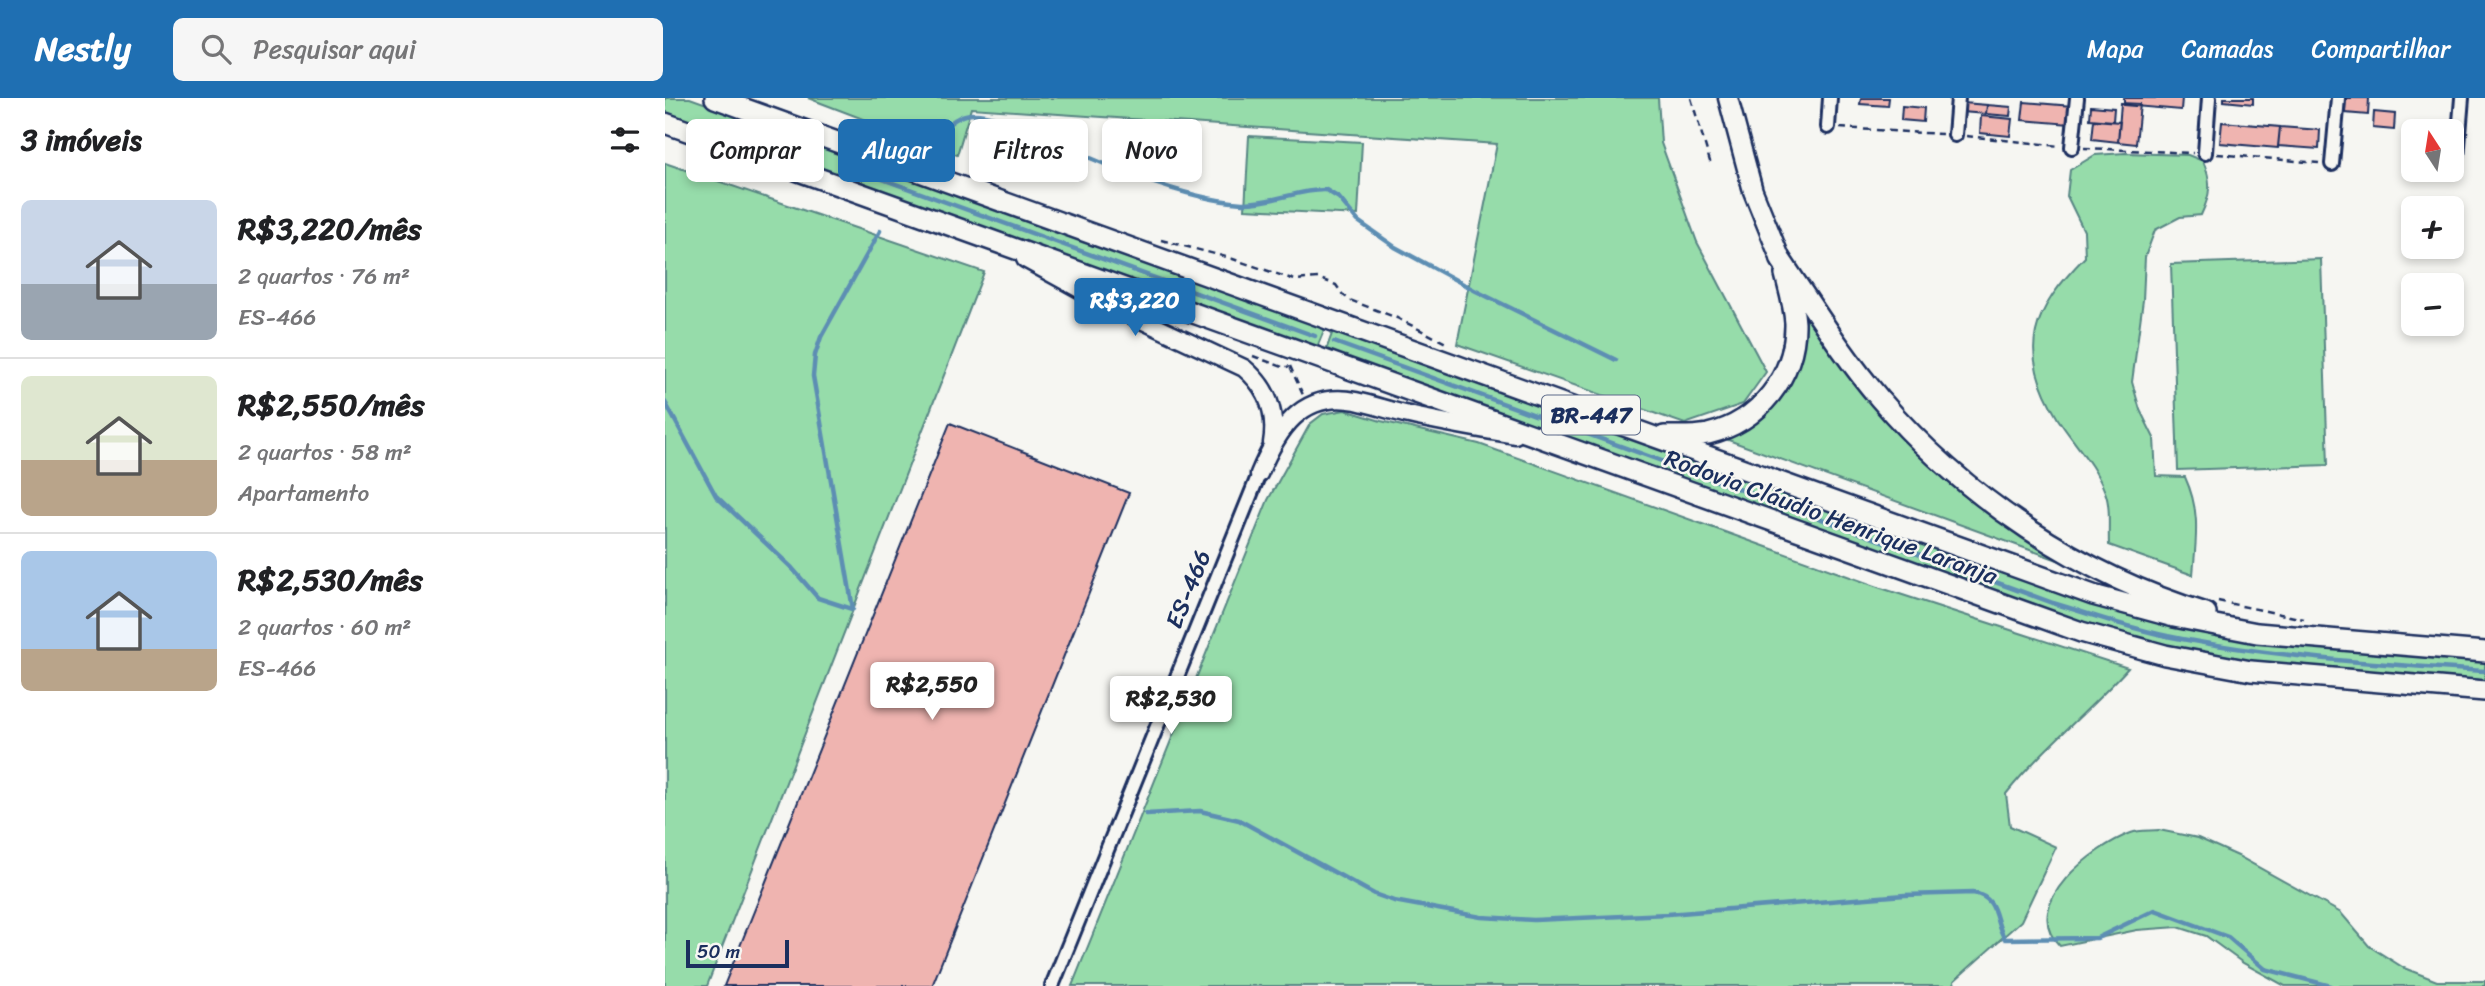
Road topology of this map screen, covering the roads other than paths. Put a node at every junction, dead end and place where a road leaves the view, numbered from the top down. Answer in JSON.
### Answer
{"nodes":[{"id":1,"x":715,"y":98,"type":"edge"},
{"id":2,"x":1728,"y":98,"type":"edge"},
{"id":3,"x":1830,"y":98,"type":"edge"},
{"id":4,"x":1958,"y":98,"type":"edge"},
{"id":5,"x":2077,"y":98,"type":"edge"},
{"id":6,"x":2209,"y":98,"type":"edge"},
{"id":7,"x":2338,"y":98,"type":"edge"},
{"id":8,"x":2462,"y":98,"type":"edge"},
{"id":9,"x":2460,"y":119,"type":"edge"},
{"id":10,"x":665,"y":123,"type":"edge"},
{"id":11,"x":1828,"y":127,"type":"dead end"},
{"id":12,"x":1955,"y":135,"type":"dead end"},
{"id":13,"x":2072,"y":147,"type":"dead end"},
{"id":14,"x":2204,"y":153,"type":"dead end"},
{"id":15,"x":2332,"y":164,"type":"dead end"},
{"id":16,"x":992,"y":241,"type":"junction"},
{"id":17,"x":1781,"y":260,"type":"junction"},
{"id":18,"x":1648,"y":435,"type":"junction"},
{"id":19,"x":1545,"y":440,"type":"junction"},
{"id":20,"x":1272,"y":443,"type":"junction"},
{"id":21,"x":1259,"y":474,"type":"joint"},
{"id":22,"x":2340,"y":641,"type":"junction"},
{"id":23,"x":2485,"y":652,"type":"edge"},
{"id":24,"x":2485,"y":691,"type":"edge"},
{"id":25,"x":1052,"y":986,"type":"edge"}],
"edges":[{"from":1,"to":18,"type":"main road","name":"Rodovia Cláudio Henrique Laranja","number":"BR-447"},
{"from":2,"to":17,"type":"main road"},
{"from":3,"to":11,"type":"street"},
{"from":4,"to":12,"type":"street"},
{"from":5,"to":13,"type":"street"},
{"from":6,"to":14,"type":"street"},
{"from":7,"to":15,"type":"street"},
{"from":8,"to":9,"type":"street"},
{"from":10,"to":16,"type":"main road","name":"Rodovia Cláudio Henrique Laranja","number":"BR-447"},
{"from":16,"to":19,"type":"main road","name":"Rodovia Cláudio Henrique Laranja","number":"BR-447"},
{"from":16,"to":20,"type":"street","name":"ES-466"},
{"from":17,"to":18,"type":"main road"},
{"from":17,"to":22,"type":"main road"},
{"from":18,"to":22,"type":"main road","name":"Rodovia Cláudio Henrique Laranja","number":"BR-447"},
{"from":19,"to":20,"type":"street","name":"ES-466"},
{"from":19,"to":24,"type":"main road","name":"Rodovia Cláudio Henrique Laranja","number":"BR-447"},
{"from":20,"to":21,"type":"street","name":"ES-466"},
{"from":21,"to":25,"type":"street","name":"ES-466"},
{"from":22,"to":23,"type":"main road","name":"Rodovia Cláudio Henrique Laranja","number":"BR-447"}]}
